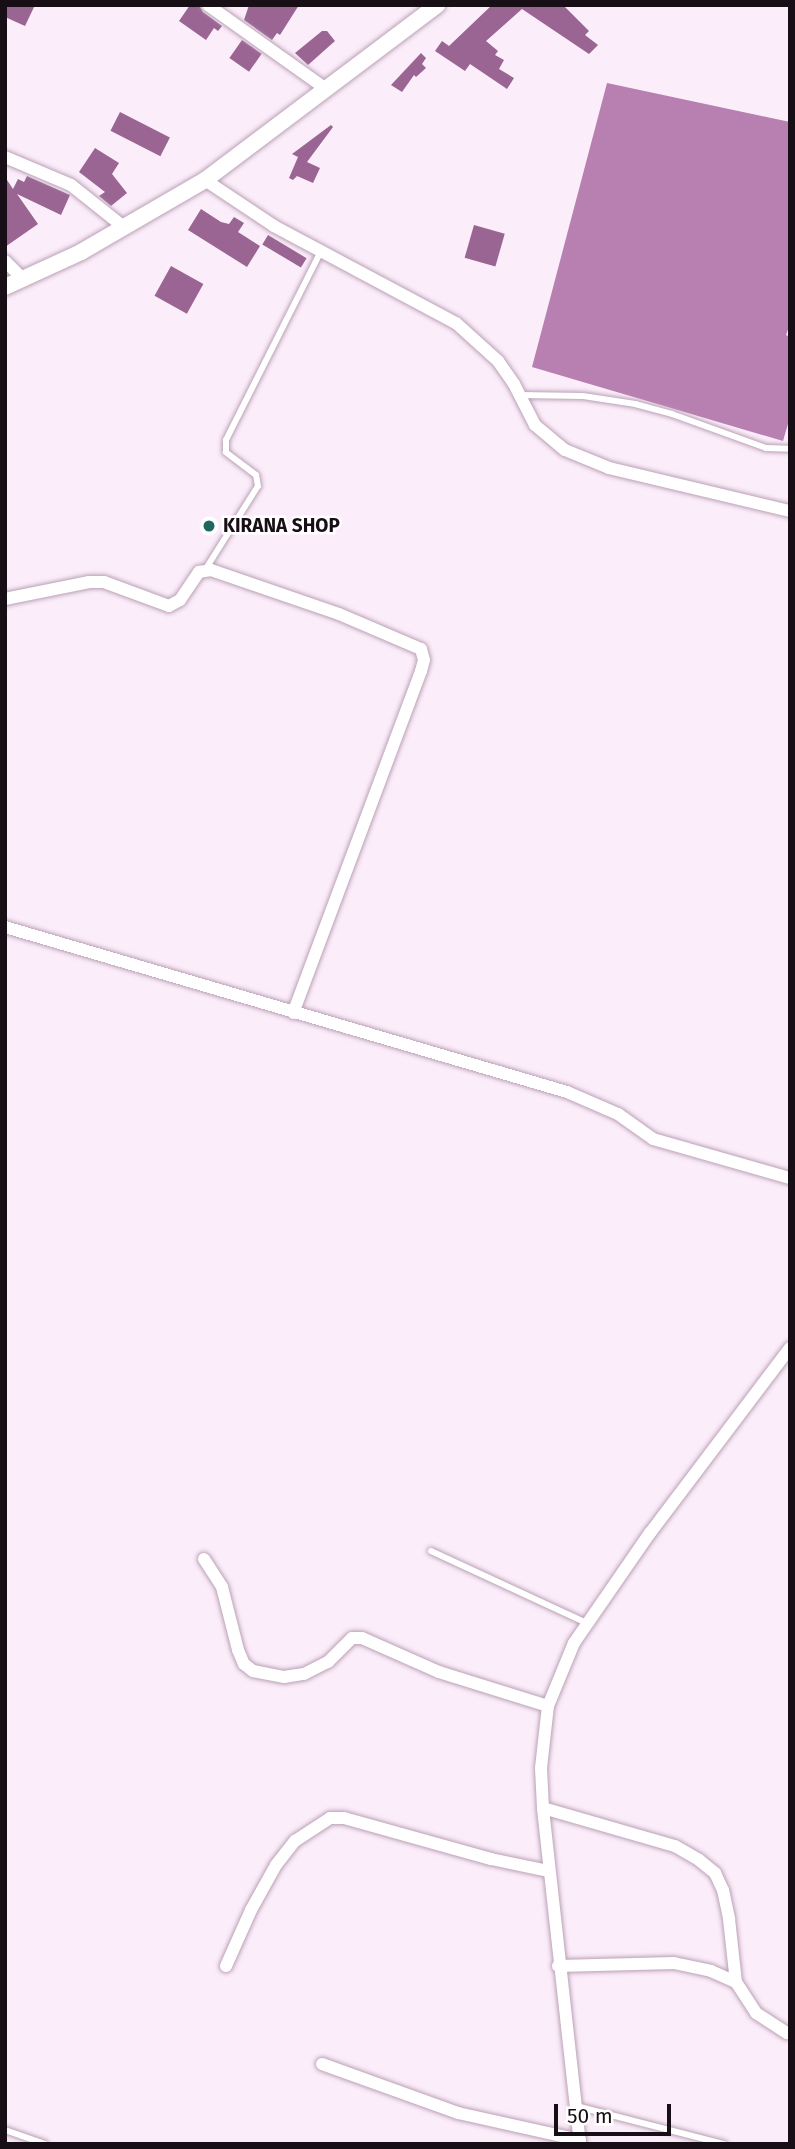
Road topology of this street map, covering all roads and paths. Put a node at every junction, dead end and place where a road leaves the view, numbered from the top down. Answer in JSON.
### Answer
{"nodes":[{"id":1,"x":208,"y":5,"type":"edge"},
{"id":2,"x":437,"y":5,"type":"edge"},
{"id":3,"x":326,"y":88,"type":"junction"},
{"id":4,"x":5,"y":158,"type":"edge"},
{"id":5,"x":205,"y":180,"type":"junction"},
{"id":6,"x":125,"y":228,"type":"junction"},
{"id":7,"x":321,"y":251,"type":"junction"},
{"id":8,"x":5,"y":261,"type":"edge"},
{"id":9,"x":23,"y":279,"type":"junction"},
{"id":10,"x":5,"y":287,"type":"edge"},
{"id":11,"x":520,"y":395,"type":"junction"},
{"id":12,"x":790,"y":449,"type":"edge"},
{"id":13,"x":790,"y":511,"type":"edge"},
{"id":14,"x":205,"y":570,"type":"junction"},
{"id":15,"x":5,"y":599,"type":"edge"},
{"id":16,"x":5,"y":927,"type":"edge"},
{"id":17,"x":293,"y":1013,"type":"junction"},
{"id":18,"x":790,"y":1178,"type":"edge"},
{"id":19,"x":790,"y":1348,"type":"edge"},
{"id":20,"x":431,"y":1551,"type":"dead end"},
{"id":21,"x":204,"y":1559,"type":"dead end"},
{"id":22,"x":587,"y":1623,"type":"junction"},
{"id":23,"x":548,"y":1706,"type":"junction"},
{"id":24,"x":543,"y":1808,"type":"junction"},
{"id":25,"x":548,"y":1871,"type":"junction"},
{"id":26,"x":226,"y":1966,"type":"dead end"},
{"id":27,"x":558,"y":1966,"type":"junction"},
{"id":28,"x":736,"y":1982,"type":"junction"},
{"id":29,"x":787,"y":2033,"type":"dead end"},
{"id":30,"x":322,"y":2064,"type":"dead end"},
{"id":31,"x":575,"y":2105,"type":"junction"},
{"id":32,"x":5,"y":2130,"type":"edge"},
{"id":33,"x":580,"y":2142,"type":"edge"},
{"id":34,"x":45,"y":2144,"type":"edge"},
{"id":35,"x":724,"y":2144,"type":"edge"}],
"edges":[{"from":1,"to":3,"type":"street"},
{"from":2,"to":3,"type":"street"},
{"from":3,"to":5,"type":"street"},
{"from":4,"to":6,"type":"street"},
{"from":5,"to":6,"type":"street"},
{"from":5,"to":7,"type":"street"},
{"from":6,"to":9,"type":"street"},
{"from":7,"to":11,"type":"street"},
{"from":7,"to":14,"type":"lane"},
{"from":8,"to":9,"type":"street"},
{"from":9,"to":10,"type":"street"},
{"from":11,"to":12,"type":"lane"},
{"from":11,"to":13,"type":"street"},
{"from":14,"to":15,"type":"street"},
{"from":14,"to":17,"type":"street"},
{"from":16,"to":17,"type":"street"},
{"from":17,"to":18,"type":"street"},
{"from":19,"to":22,"type":"street"},
{"from":20,"to":22,"type":"lane"},
{"from":21,"to":23,"type":"street"},
{"from":22,"to":23,"type":"street"},
{"from":23,"to":24,"type":"street"},
{"from":24,"to":25,"type":"street"},
{"from":24,"to":28,"type":"street"},
{"from":25,"to":26,"type":"street"},
{"from":25,"to":27,"type":"street"},
{"from":27,"to":28,"type":"street"},
{"from":27,"to":31,"type":"street"},
{"from":28,"to":29,"type":"street"},
{"from":30,"to":33,"type":"street"},
{"from":31,"to":33,"type":"street"},
{"from":31,"to":35,"type":"lane"},
{"from":32,"to":34,"type":"lane"}]}
